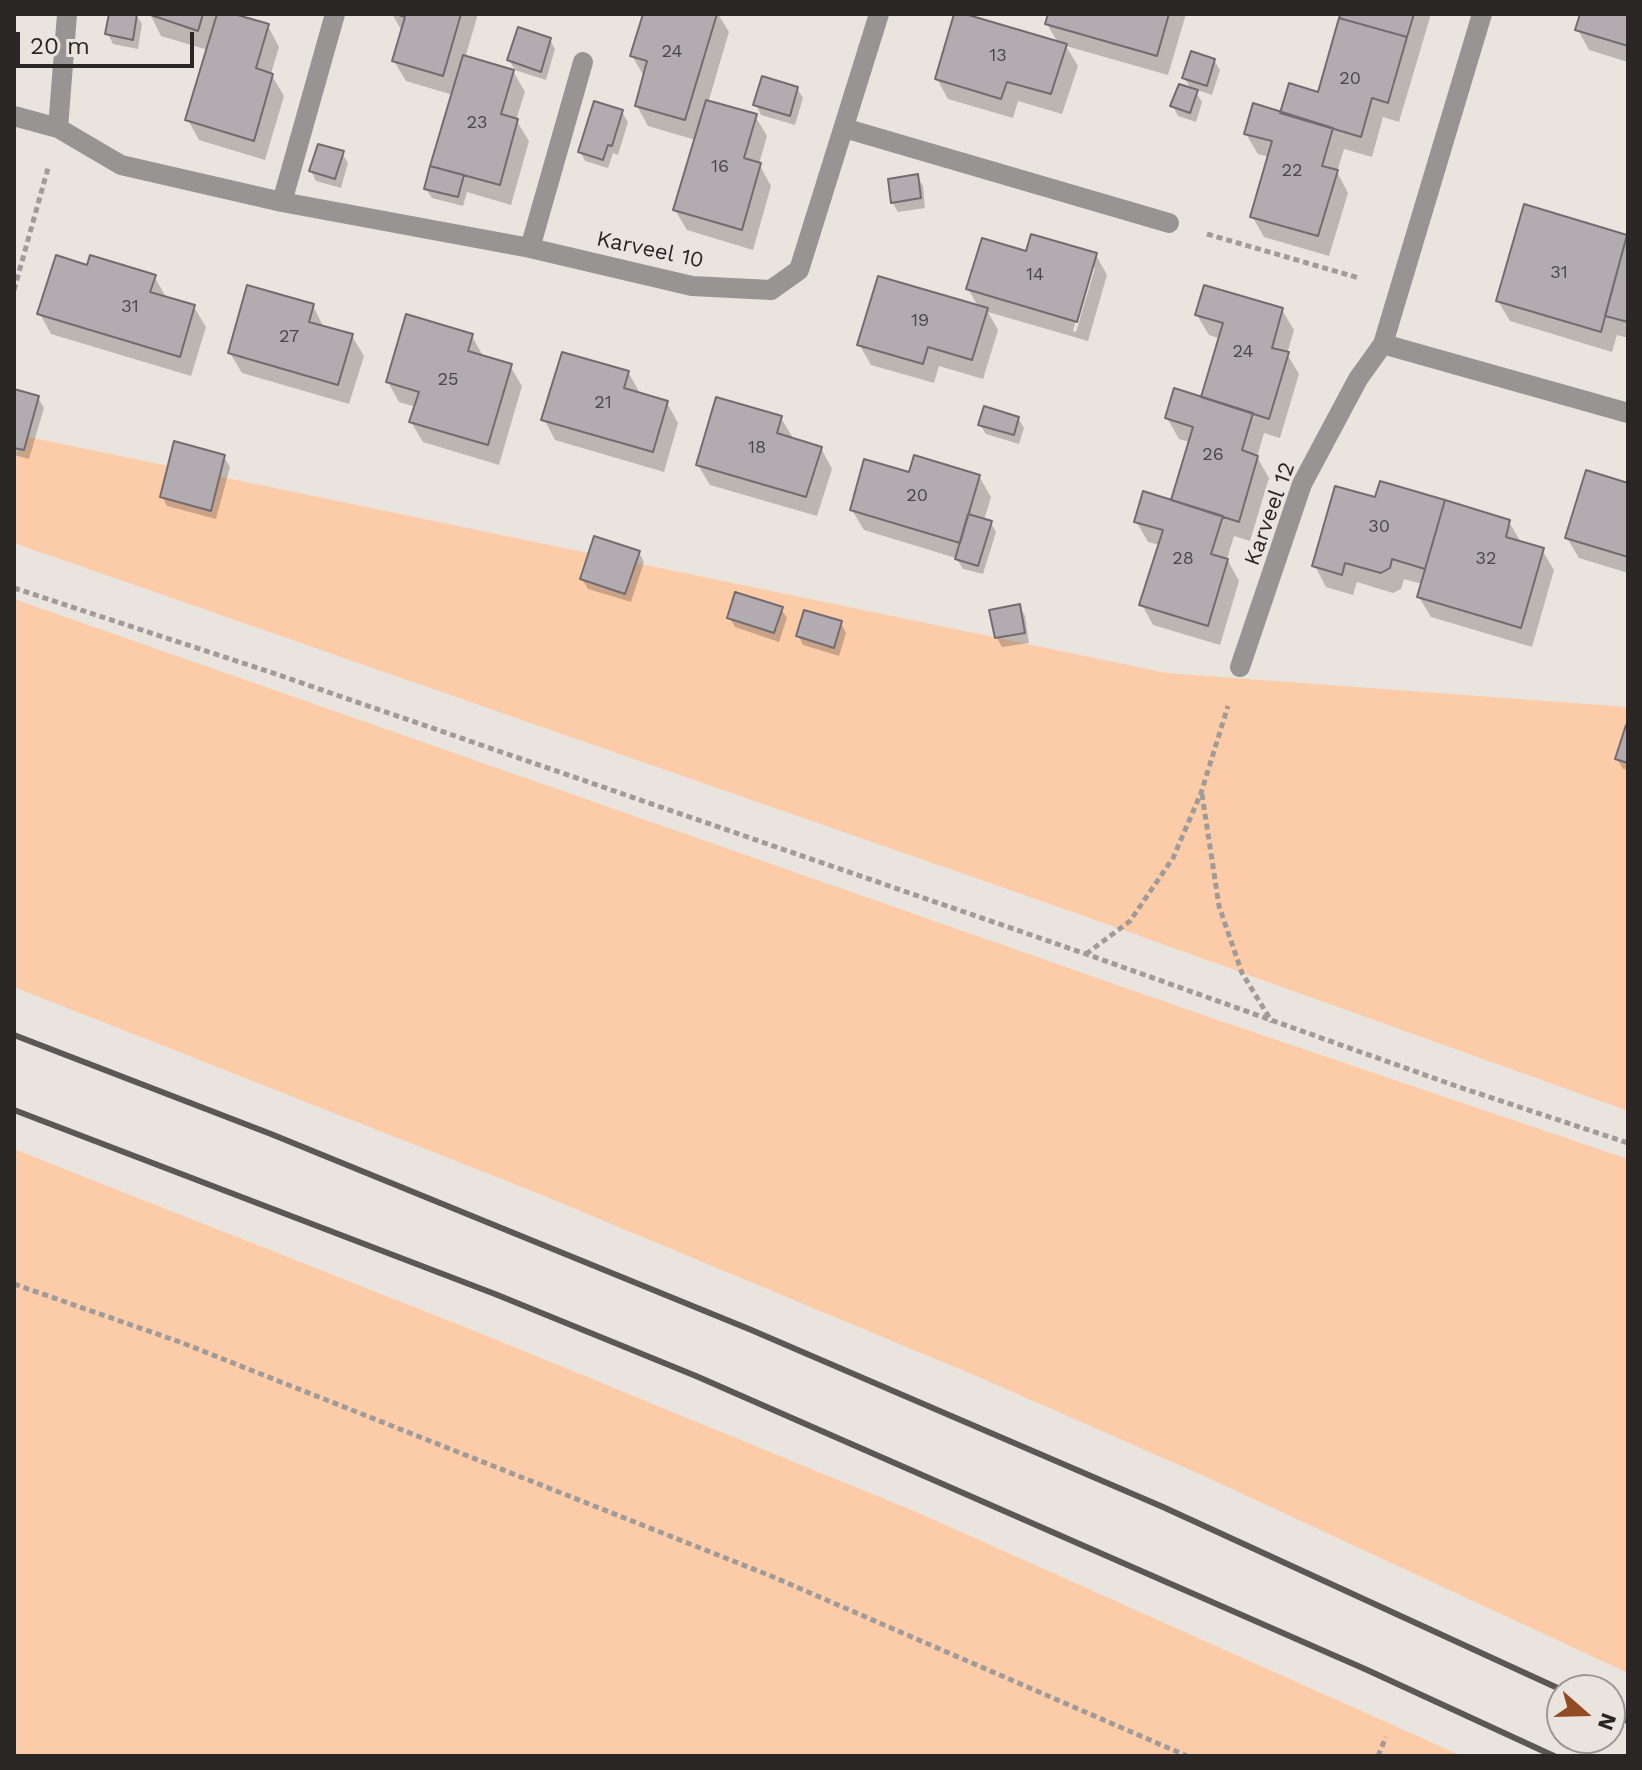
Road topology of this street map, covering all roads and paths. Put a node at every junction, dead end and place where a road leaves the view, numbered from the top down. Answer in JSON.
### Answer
{"nodes":[{"id":1,"x":67,"y":14,"type":"edge"},
{"id":2,"x":335,"y":14,"type":"edge"},
{"id":3,"x":879,"y":14,"type":"edge"},
{"id":4,"x":1482,"y":14,"type":"edge"},
{"id":5,"x":583,"y":62,"type":"dead end"},
{"id":6,"x":14,"y":116,"type":"edge"},
{"id":7,"x":58,"y":128,"type":"junction"},
{"id":8,"x":844,"y":128,"type":"junction"},
{"id":9,"x":282,"y":202,"type":"junction"},
{"id":10,"x":1169,"y":223,"type":"joint"},
{"id":11,"x":530,"y":248,"type":"junction"},
{"id":12,"x":1399,"y":289,"type":"junction"},
{"id":13,"x":14,"y":290,"type":"edge"},
{"id":14,"x":1383,"y":344,"type":"junction"},
{"id":15,"x":1628,"y":413,"type":"edge"},
{"id":16,"x":14,"y":588,"type":"edge"},
{"id":17,"x":1240,"y":667,"type":"joint"},
{"id":18,"x":1201,"y":793,"type":"junction"},
{"id":19,"x":1086,"y":954,"type":"junction"},
{"id":20,"x":1272,"y":1022,"type":"junction"},
{"id":21,"x":1628,"y":1143,"type":"edge"},
{"id":22,"x":14,"y":1284,"type":"edge"},
{"id":23,"x":1386,"y":1737,"type":"dead end"},
{"id":24,"x":1187,"y":1756,"type":"edge"},
{"id":25,"x":1378,"y":1756,"type":"edge"}],
"edges":[{"from":1,"to":7,"type":"street"},
{"from":2,"to":9,"type":"street"},
{"from":3,"to":8,"type":"street","name":"Karveel 10"},
{"from":4,"to":12,"type":"street","name":"Karveel 12"},
{"from":5,"to":11,"type":"street"},
{"from":6,"to":7,"type":"street","name":"Karveel 10"},
{"from":7,"to":9,"type":"street","name":"Karveel 10"},
{"from":7,"to":13,"type":"path"},
{"from":8,"to":10,"type":"street"},
{"from":8,"to":11,"type":"street","name":"Karveel 10"},
{"from":9,"to":11,"type":"street","name":"Karveel 10"},
{"from":10,"to":12,"type":"path"},
{"from":12,"to":14,"type":"street","name":"Karveel 12"},
{"from":14,"to":15,"type":"street"},
{"from":14,"to":17,"type":"street","name":"Karveel 12"},
{"from":16,"to":19,"type":"path"},
{"from":17,"to":18,"type":"path"},
{"from":18,"to":19,"type":"path"},
{"from":18,"to":20,"type":"path"},
{"from":19,"to":20,"type":"path"},
{"from":20,"to":21,"type":"path"},
{"from":22,"to":24,"type":"path"},
{"from":23,"to":25,"type":"path"}]}
